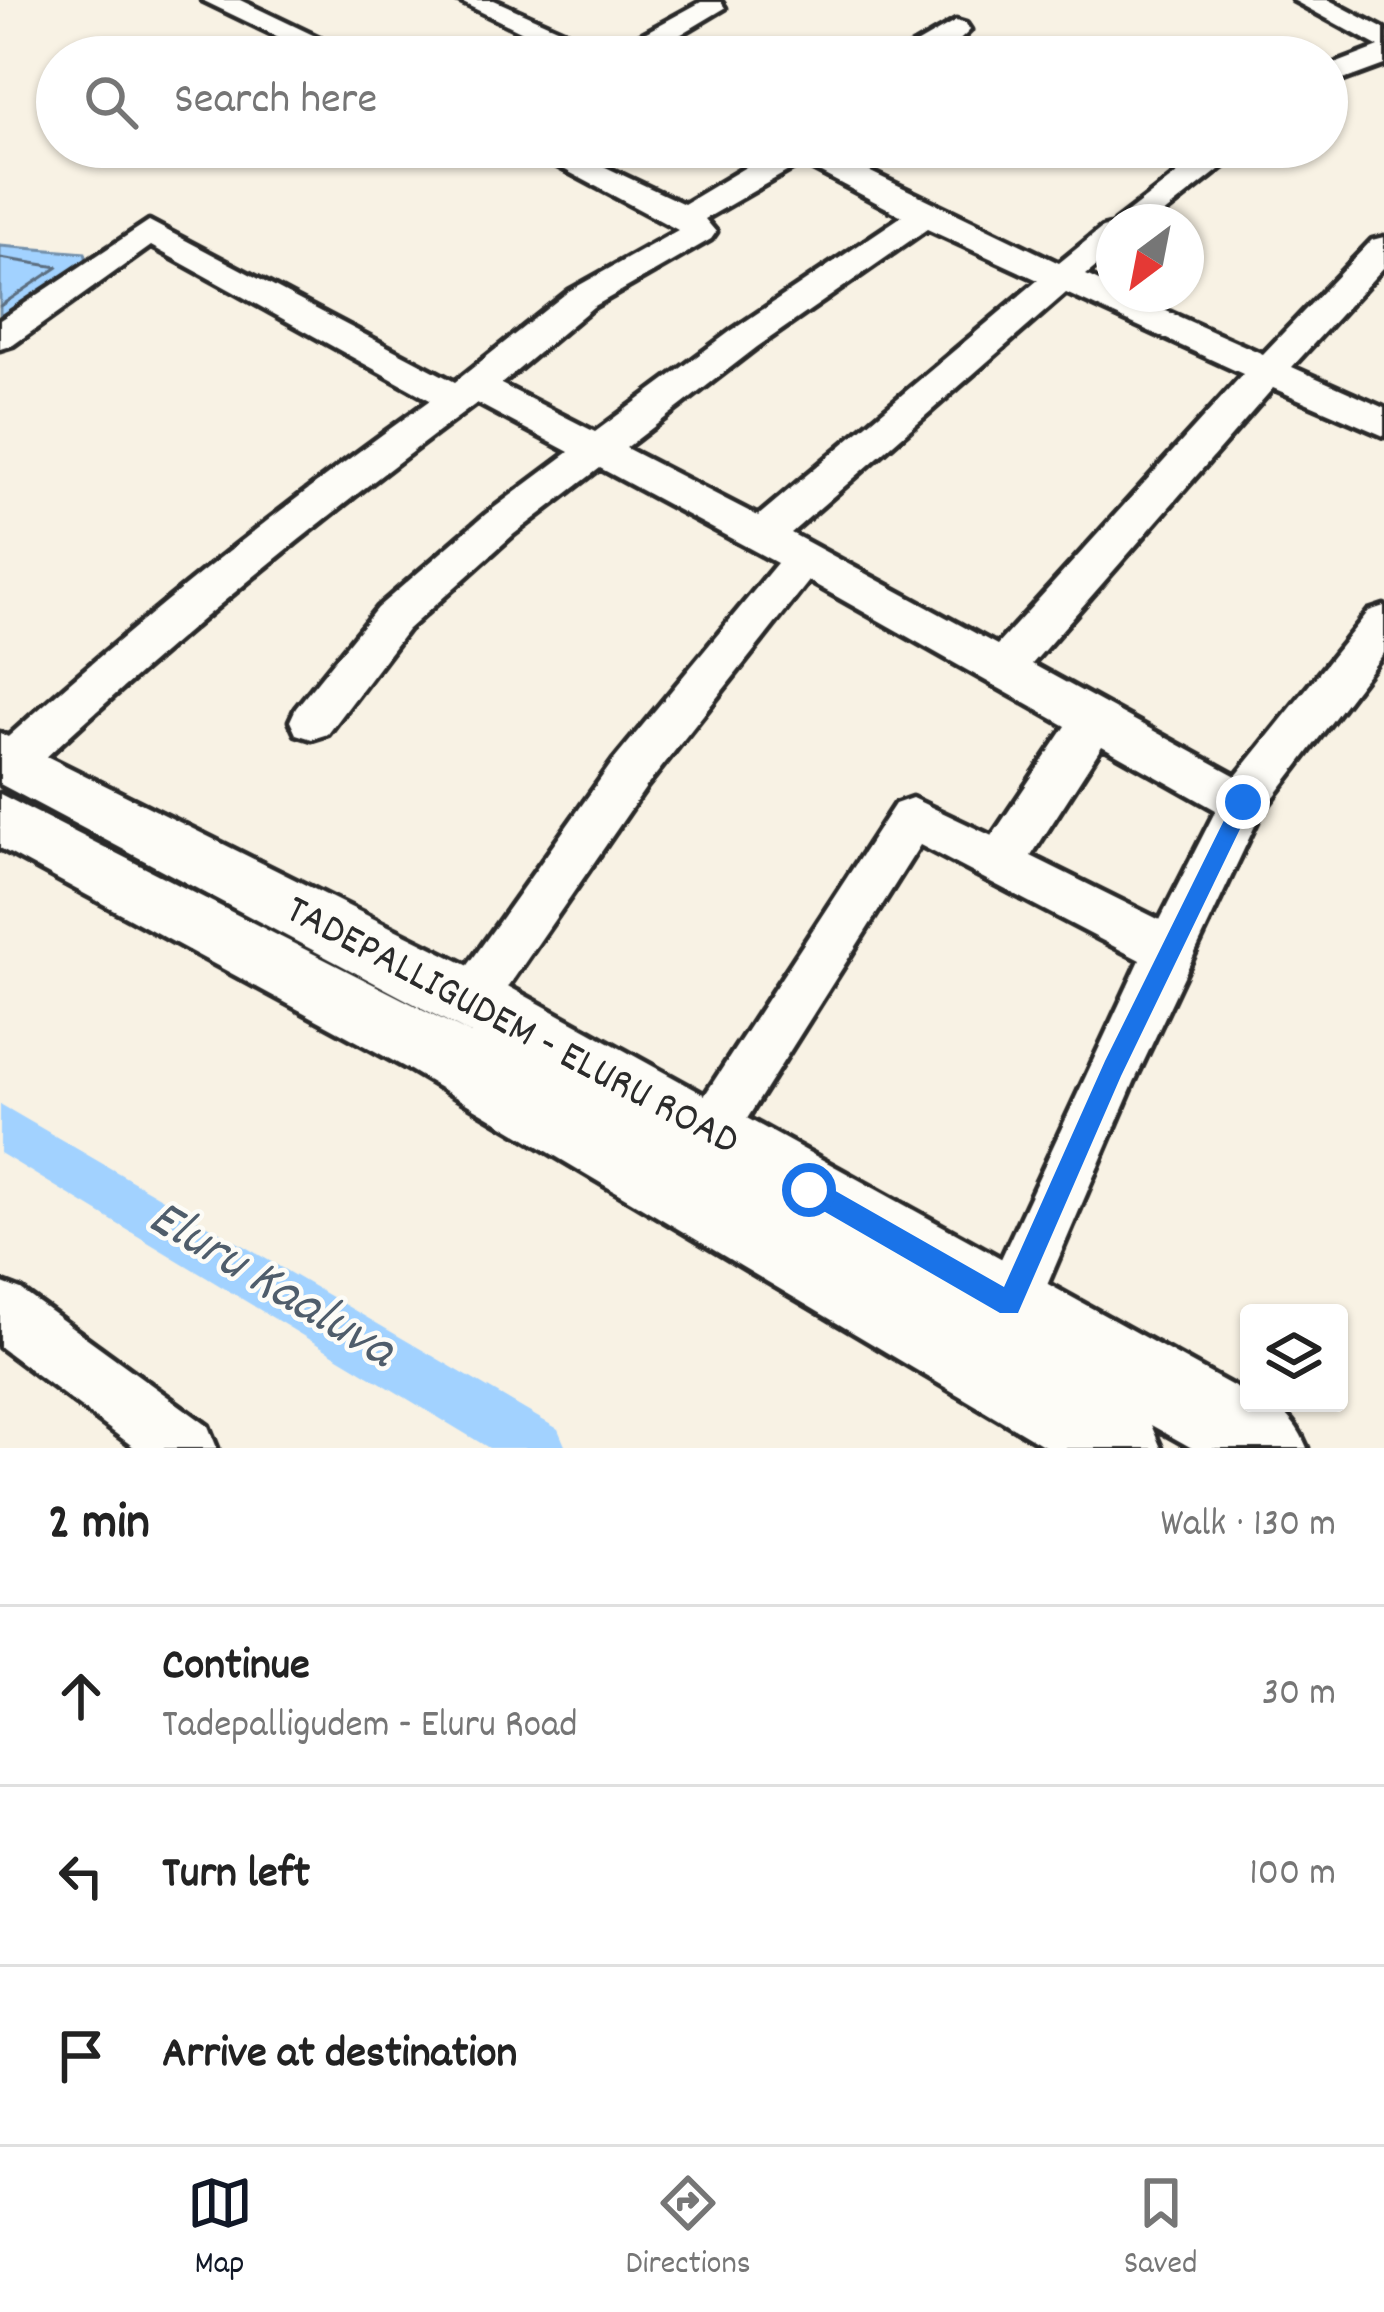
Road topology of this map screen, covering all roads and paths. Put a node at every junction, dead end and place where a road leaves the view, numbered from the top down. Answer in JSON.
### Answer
{"nodes":[{"id":1,"x":216,"y":0,"type":"edge"},
{"id":2,"x":471,"y":0,"type":"edge"},
{"id":3,"x":542,"y":0,"type":"edge"},
{"id":4,"x":1307,"y":0,"type":"edge"},
{"id":5,"x":1367,"y":0,"type":"edge"},
{"id":6,"x":711,"y":8,"type":"dead end"},
{"id":7,"x":1336,"y":15,"type":"junction"},
{"id":8,"x":507,"y":16,"type":"junction"},
{"id":9,"x":956,"y":30,"type":"dead end"},
{"id":10,"x":297,"y":36,"type":"edge"},
{"id":11,"x":551,"y":36,"type":"edge"},
{"id":12,"x":660,"y":36,"type":"edge"},
{"id":13,"x":946,"y":36,"type":"edge"},
{"id":14,"x":1384,"y":40,"type":"edge"},
{"id":15,"x":1384,"y":55,"type":"edge"},
{"id":16,"x":1348,"y":69,"type":"edge"},
{"id":17,"x":582,"y":168,"type":"edge"},
{"id":18,"x":766,"y":168,"type":"edge"},
{"id":19,"x":835,"y":168,"type":"edge"},
{"id":20,"x":1204,"y":168,"type":"edge"},
{"id":21,"x":1156,"y":204,"type":"edge"},
{"id":22,"x":925,"y":214,"type":"junction"},
{"id":23,"x":685,"y":217,"type":"junction"},
{"id":24,"x":1384,"y":247,"type":"edge"},
{"id":25,"x":1096,"y":250,"type":"edge"},
{"id":26,"x":1060,"y":277,"type":"junction"},
{"id":27,"x":0,"y":337,"type":"edge"},
{"id":28,"x":1267,"y":369,"type":"junction"},
{"id":29,"x":466,"y":392,"type":"junction"},
{"id":30,"x":1384,"y":423,"type":"edge"},
{"id":31,"x":595,"y":448,"type":"junction"},
{"id":32,"x":762,"y":536,"type":"junction"},
{"id":33,"x":804,"y":559,"type":"junction"},
{"id":34,"x":1384,"y":622,"type":"edge"},
{"id":35,"x":1003,"y":668,"type":"junction"},
{"id":36,"x":1095,"y":719,"type":"junction"},
{"id":37,"x":312,"y":721,"type":"dead end"},
{"id":38,"x":4,"y":779,"type":"edge"},
{"id":39,"x":1243,"y":802,"type":"junction"},
{"id":40,"x":1000,"y":863,"type":"junction"},
{"id":41,"x":1170,"y":950,"type":"junction"},
{"id":42,"x":470,"y":999,"type":"junction"},
{"id":43,"x":672,"y":1137,"type":"junction"},
{"id":44,"x":1009,"y":1304,"type":"junction"},
{"id":45,"x":0,"y":1311,"type":"edge"},
{"id":46,"x":186,"y":1448,"type":"edge"},
{"id":47,"x":1122,"y":1448,"type":"edge"},
{"id":48,"x":1268,"y":1448,"type":"edge"}],
"edges":[{"from":1,"to":10,"type":"street"},
{"from":2,"to":8,"type":"street"},
{"from":3,"to":8,"type":"street"},
{"from":4,"to":7,"type":"street"},
{"from":5,"to":7,"type":"street"},
{"from":6,"to":12,"type":"street"},
{"from":7,"to":14,"type":"street"},
{"from":8,"to":11,"type":"street"},
{"from":9,"to":13,"type":"street"},
{"from":15,"to":16,"type":"street"},
{"from":17,"to":23,"type":"street"},
{"from":18,"to":23,"type":"street"},
{"from":19,"to":22,"type":"street"},
{"from":20,"to":21,"type":"street"},
{"from":22,"to":26,"type":"street"},
{"from":22,"to":31,"type":"street"},
{"from":23,"to":29,"type":"street"},
{"from":24,"to":28,"type":"street"},
{"from":25,"to":26,"type":"street"},
{"from":26,"to":28,"type":"street"},
{"from":26,"to":32,"type":"street"},
{"from":27,"to":29,"type":"street"},
{"from":28,"to":30,"type":"street"},
{"from":28,"to":35,"type":"street"},
{"from":29,"to":31,"type":"street"},
{"from":29,"to":38,"type":"street"},
{"from":31,"to":32,"type":"street"},
{"from":31,"to":37,"type":"street"},
{"from":32,"to":33,"type":"street"},
{"from":33,"to":35,"type":"street"},
{"from":33,"to":42,"type":"street"},
{"from":34,"to":39,"type":"street"},
{"from":35,"to":36,"type":"street"},
{"from":36,"to":39,"type":"street"},
{"from":36,"to":40,"type":"street"},
{"from":38,"to":42,"type":"main road","name":"TADEPALLIGUDEM - ELURU ROAD"},
{"from":38,"to":43,"type":"main road","name":"TADEPALLIGUDEM - ELURU ROAD"},
{"from":39,"to":41,"type":"street"},
{"from":40,"to":41,"type":"street"},
{"from":40,"to":43,"type":"street"},
{"from":41,"to":44,"type":"street"},
{"from":42,"to":43,"type":"main road","name":"TADEPALLIGUDEM - ELURU ROAD"},
{"from":43,"to":44,"type":"main road","name":"TADEPALLIGUDEM - ELURU ROAD"},
{"from":43,"to":47,"type":"main road","name":"TADEPALLIGUDEM - ELURU ROAD"},
{"from":44,"to":48,"type":"main road","name":"TADEPALLIGUDEM - ELURU ROAD"},
{"from":45,"to":46,"type":"street"}]}
